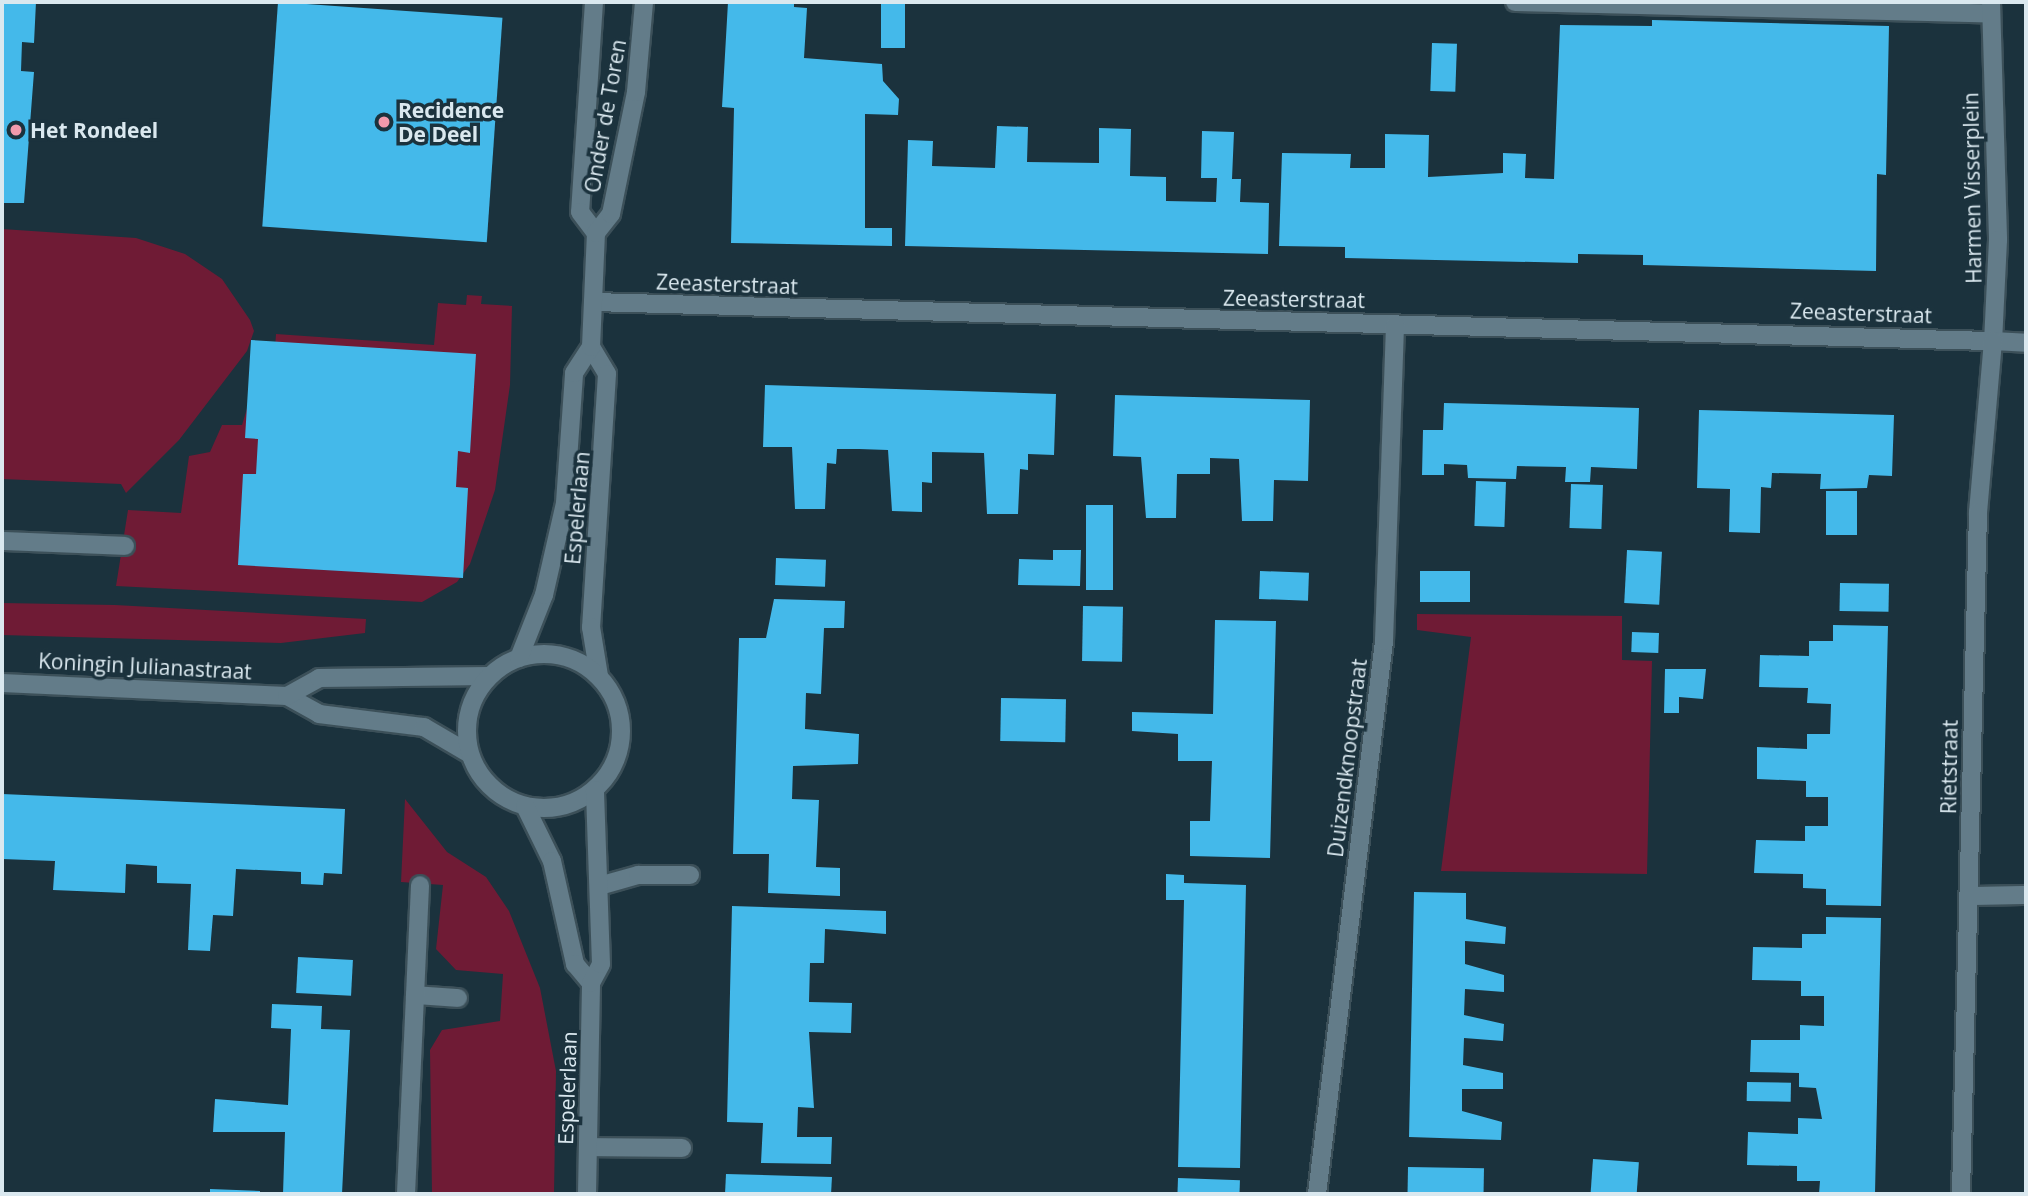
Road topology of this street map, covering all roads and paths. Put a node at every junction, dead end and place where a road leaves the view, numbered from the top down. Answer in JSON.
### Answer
{"nodes":[{"id":1,"x":594,"y":2,"type":"edge"},
{"id":2,"x":644,"y":2,"type":"edge"},
{"id":3,"x":1515,"y":2,"type":"edge"},
{"id":4,"x":1991,"y":8,"type":"edge"},
{"id":5,"x":596,"y":233,"type":"junction"},
{"id":6,"x":593,"y":302,"type":"junction"},
{"id":7,"x":1395,"y":324,"type":"junction"},
{"id":8,"x":1993,"y":341,"type":"junction"},
{"id":9,"x":2026,"y":343,"type":"edge"},
{"id":10,"x":591,"y":347,"type":"junction"},
{"id":11,"x":2,"y":541,"type":"edge"},
{"id":12,"x":125,"y":546,"type":"dead end"},
{"id":13,"x":519,"y":658,"type":"junction"},
{"id":14,"x":489,"y":676,"type":"junction"},
{"id":15,"x":599,"y":676,"type":"junction"},
{"id":16,"x":2,"y":683,"type":"edge"},
{"id":17,"x":287,"y":696,"type":"junction"},
{"id":18,"x":470,"y":754,"type":"junction"},
{"id":19,"x":596,"y":790,"type":"junction"},
{"id":20,"x":525,"y":806,"type":"junction"},
{"id":21,"x":690,"y":875,"type":"dead end"},
{"id":22,"x":420,"y":884,"type":"dead end"},
{"id":23,"x":599,"y":886,"type":"junction"},
{"id":24,"x":2026,"y":895,"type":"edge"},
{"id":25,"x":1970,"y":896,"type":"junction"},
{"id":26,"x":592,"y":983,"type":"junction"},
{"id":27,"x":415,"y":995,"type":"junction"},
{"id":28,"x":458,"y":998,"type":"dead end"},
{"id":29,"x":588,"y":1147,"type":"junction"},
{"id":30,"x":682,"y":1148,"type":"dead end"},
{"id":31,"x":406,"y":1194,"type":"edge"},
{"id":32,"x":587,"y":1194,"type":"edge"},
{"id":33,"x":1317,"y":1194,"type":"edge"},
{"id":34,"x":1961,"y":1194,"type":"edge"}],
"edges":[{"from":1,"to":5,"type":"street","name":"Onder de Toren"},
{"from":2,"to":5,"type":"street","name":"Onder de Toren"},
{"from":3,"to":4,"type":"street"},
{"from":4,"to":8,"type":"street","name":"Harmen Visserplein"},
{"from":5,"to":6,"type":"street","name":"Onder de Toren"},
{"from":6,"to":7,"type":"street","name":"Zeeasterstraat"},
{"from":6,"to":10,"type":"street","name":"Espelerlaan"},
{"from":7,"to":8,"type":"street","name":"Zeeasterstraat"},
{"from":7,"to":33,"type":"street","name":"Duizendknoopstraat"},
{"from":8,"to":9,"type":"street"},
{"from":8,"to":25,"type":"street","name":"Rietstraat"},
{"from":10,"to":13,"type":"street","name":"Espelerlaan"},
{"from":10,"to":15,"type":"street","name":"Espelerlaan"},
{"from":11,"to":12,"type":"street"},
{"from":13,"to":14,"type":"street"},
{"from":13,"to":15,"type":"street"},
{"from":14,"to":17,"type":"street"},
{"from":14,"to":18,"type":"street"},
{"from":15,"to":19,"type":"street"},
{"from":16,"to":17,"type":"street","name":"Koningin Julianastraat"},
{"from":17,"to":18,"type":"street","name":"Koningin Julianastraat"},
{"from":18,"to":20,"type":"street"},
{"from":19,"to":20,"type":"street"},
{"from":19,"to":23,"type":"street","name":"Espelerlaan"},
{"from":20,"to":26,"type":"street"},
{"from":21,"to":23,"type":"street"},
{"from":22,"to":27,"type":"street"},
{"from":23,"to":26,"type":"street","name":"Espelerlaan"},
{"from":24,"to":25,"type":"street"},
{"from":25,"to":34,"type":"street","name":"Rietstraat"},
{"from":26,"to":29,"type":"street","name":"Espelerlaan"},
{"from":27,"to":28,"type":"street"},
{"from":27,"to":31,"type":"street"},
{"from":29,"to":30,"type":"street"},
{"from":29,"to":32,"type":"street","name":"Espelerlaan"}]}
